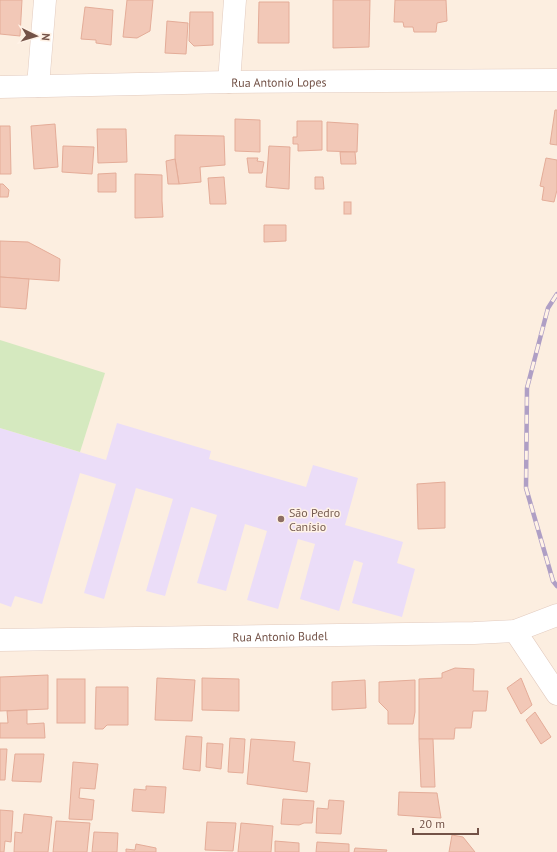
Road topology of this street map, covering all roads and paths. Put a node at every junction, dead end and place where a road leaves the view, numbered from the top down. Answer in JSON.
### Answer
{"nodes":[{"id":1,"x":45,"y":0,"type":"edge"},
{"id":2,"x":235,"y":0,"type":"edge"},
{"id":3,"x":557,"y":80,"type":"edge"},
{"id":4,"x":229,"y":82,"type":"junction"},
{"id":5,"x":38,"y":86,"type":"junction"},
{"id":6,"x":0,"y":87,"type":"edge"},
{"id":7,"x":557,"y":615,"type":"edge"},
{"id":8,"x":514,"y":631,"type":"junction"},
{"id":9,"x":0,"y":640,"type":"edge"},
{"id":10,"x":557,"y":694,"type":"edge"}],
"edges":[{"from":1,"to":5,"type":"street"},
{"from":2,"to":4,"type":"street"},
{"from":3,"to":4,"type":"street","name":"Rua Antonio Lopes"},
{"from":4,"to":5,"type":"street","name":"Rua Antonio Lopes"},
{"from":5,"to":6,"type":"street","name":"Rua Antonio Lopes"},
{"from":7,"to":8,"type":"street","name":"Rua Antonio Budel"},
{"from":8,"to":9,"type":"street","name":"Rua Antonio Budel"},
{"from":8,"to":10,"type":"street"}]}
